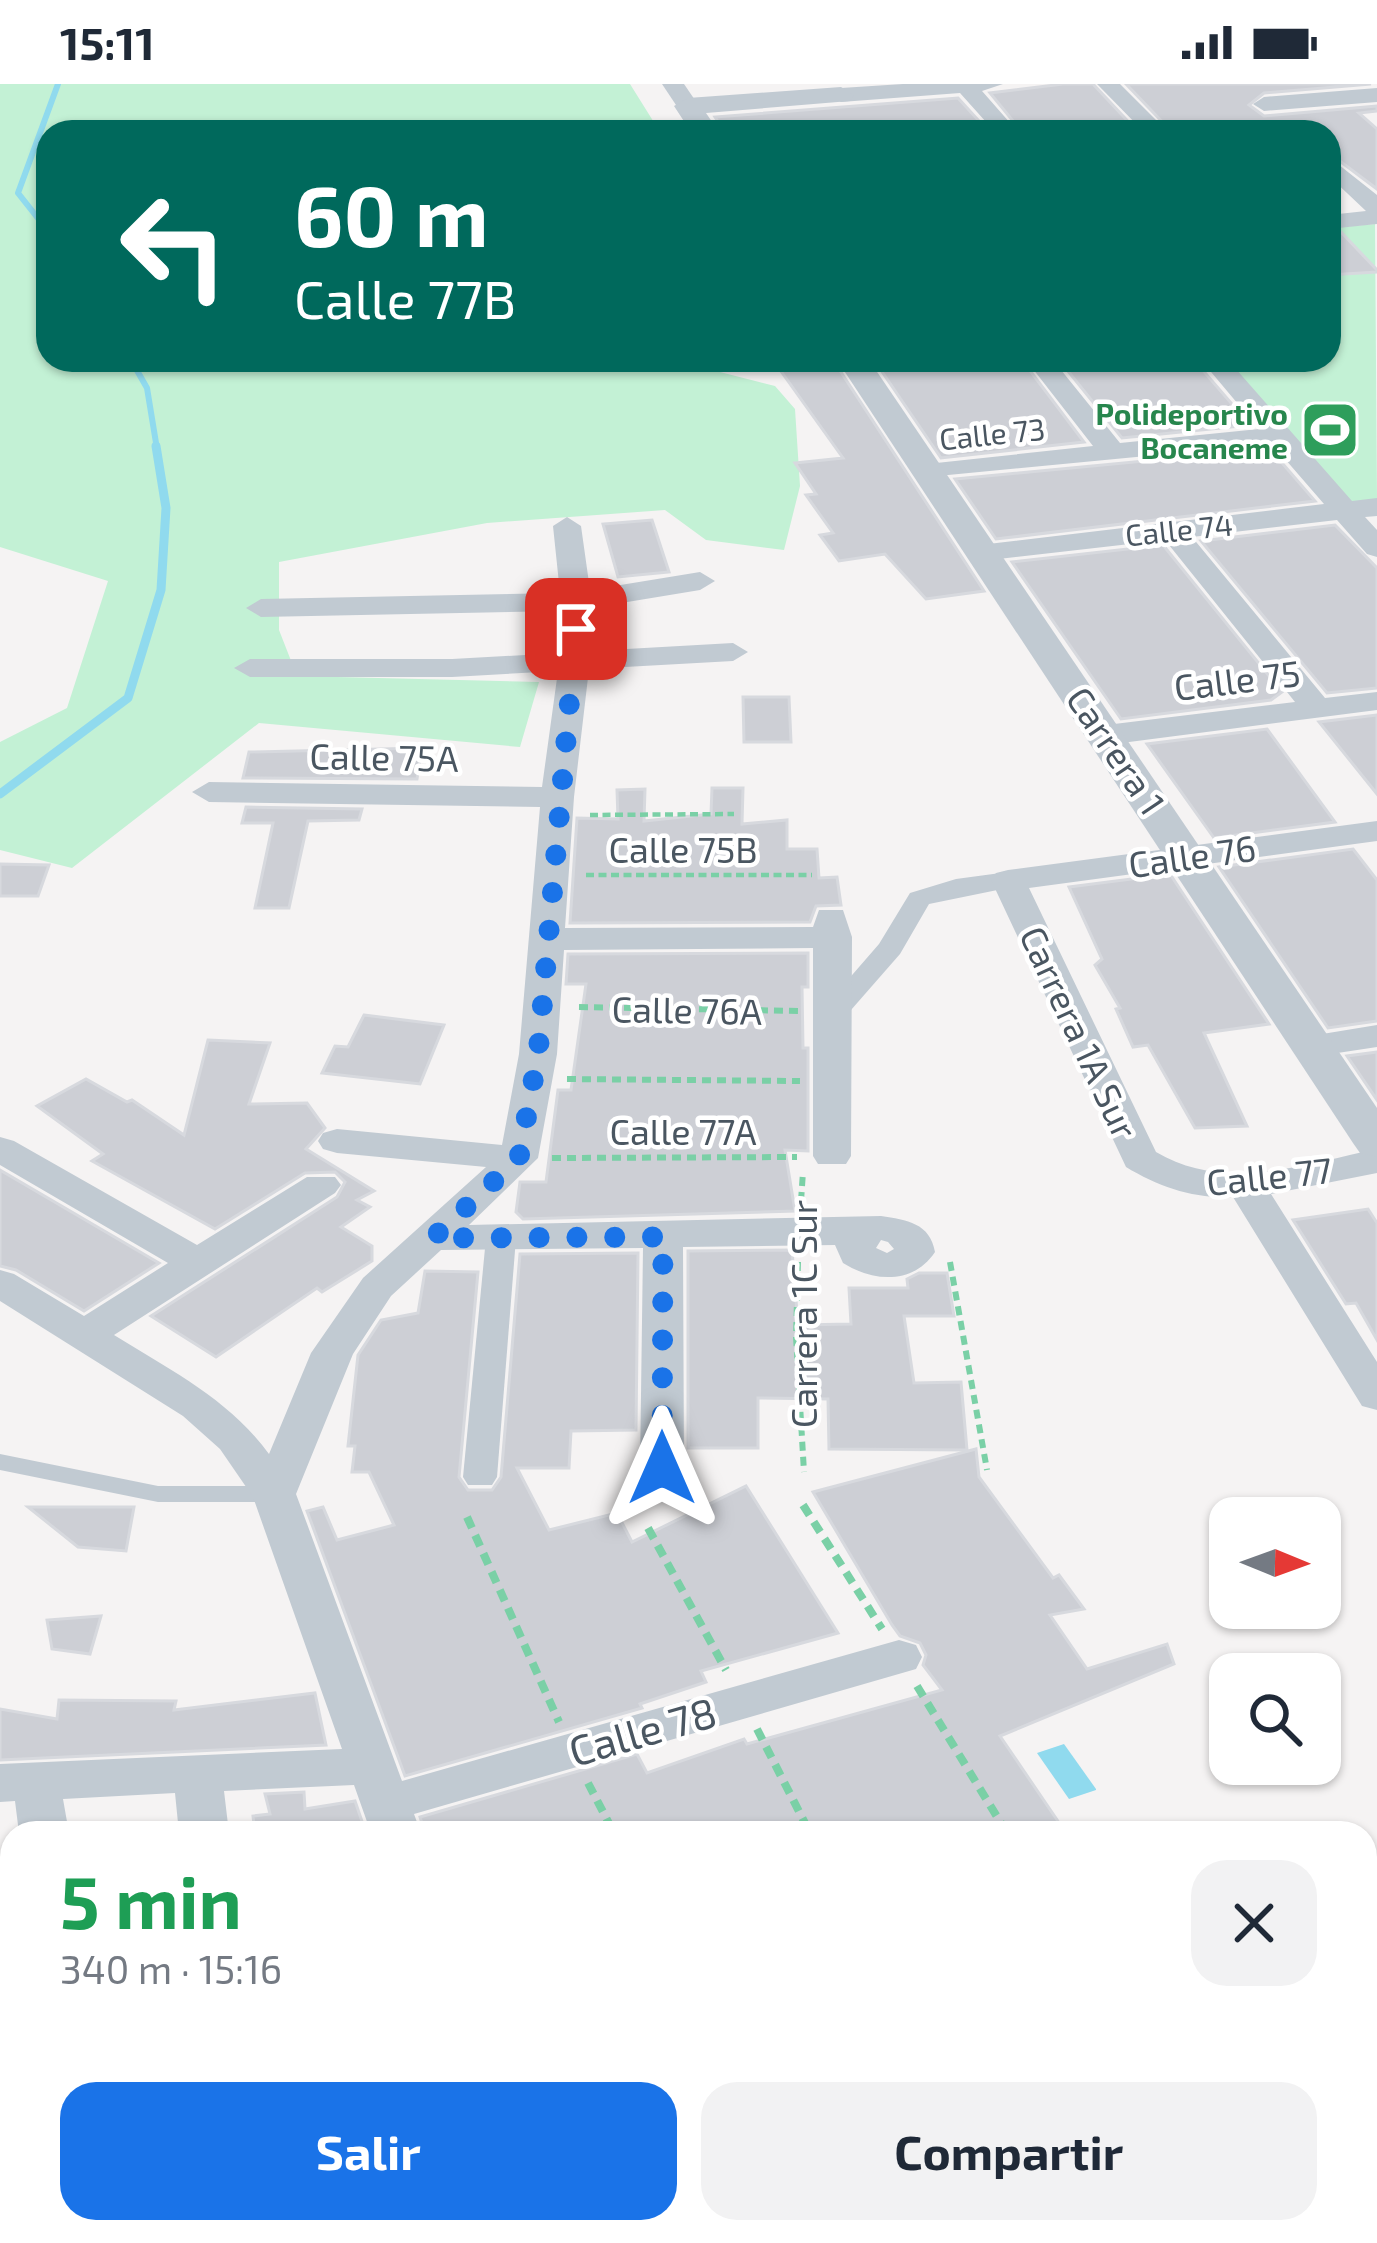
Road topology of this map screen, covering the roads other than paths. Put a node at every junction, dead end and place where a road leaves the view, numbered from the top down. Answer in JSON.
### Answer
{"nodes":[{"id":1,"x":992,"y":84,"type":"edge"},
{"id":2,"x":1108,"y":84,"type":"edge"},
{"id":3,"x":1243,"y":84,"type":"edge"},
{"id":4,"x":966,"y":86,"type":"edge"},
{"id":5,"x":837,"y":90,"type":"edge"},
{"id":6,"x":681,"y":95,"type":"edge"},
{"id":7,"x":1377,"y":95,"type":"edge"},
{"id":8,"x":1264,"y":104,"type":"junction"},
{"id":9,"x":996,"y":120,"type":"edge"},
{"id":10,"x":1145,"y":120,"type":"edge"},
{"id":11,"x":1281,"y":120,"type":"edge"},
{"id":12,"x":1341,"y":175,"type":"edge"},
{"id":13,"x":1377,"y":208,"type":"edge"},
{"id":14,"x":1377,"y":218,"type":"edge"},
{"id":15,"x":1341,"y":221,"type":"edge"},
{"id":16,"x":861,"y":372,"type":"edge"},
{"id":17,"x":1049,"y":372,"type":"edge"},
{"id":18,"x":1224,"y":372,"type":"edge"},
{"id":19,"x":1278,"y":436,"type":"junction"},
{"id":20,"x":1114,"y":454,"type":"junction"},
{"id":21,"x":927,"y":472,"type":"junction"},
{"id":22,"x":1377,"y":507,"type":"edge"},
{"id":23,"x":1345,"y":512,"type":"junction"},
{"id":24,"x":567,"y":526,"type":"dead end"},
{"id":25,"x":1171,"y":529,"type":"junction"},
{"id":26,"x":1377,"y":548,"type":"edge"},
{"id":27,"x":981,"y":552,"type":"junction"},
{"id":28,"x":700,"y":581,"type":"dead end"},
{"id":29,"x":576,"y":598,"type":"junction"},
{"id":30,"x":261,"y":608,"type":"dead end"},
{"id":31,"x":734,"y":652,"type":"dead end"},
{"id":32,"x":575,"y":660,"type":"junction"},
{"id":33,"x":250,"y":668,"type":"dead end"},
{"id":34,"x":1377,"y":701,"type":"edge"},
{"id":35,"x":1317,"y":708,"type":"junction"},
{"id":36,"x":1106,"y":735,"type":"junction"},
{"id":37,"x":209,"y":792,"type":"dead end"},
{"id":38,"x":557,"y":806,"type":"junction"},
{"id":39,"x":1370,"y":841,"type":"edge"},
{"id":40,"x":1187,"y":855,"type":"junction"},
{"id":41,"x":1007,"y":880,"type":"junction"},
{"id":42,"x":549,"y":939,"type":"junction"},
{"id":43,"x":834,"y":1012,"type":"junction"},
{"id":44,"x":1377,"y":1036,"type":"edge"},
{"id":45,"x":1311,"y":1046,"type":"junction"},
{"id":46,"x":337,"y":1141,"type":"dead end"},
{"id":47,"x":1377,"y":1143,"type":"edge"},
{"id":48,"x":0,"y":1149,"type":"edge"},
{"id":49,"x":810,"y":1157,"type":"road end"},
{"id":50,"x":519,"y":1158,"type":"junction"},
{"id":51,"x":1377,"y":1161,"type":"edge"},
{"id":52,"x":1162,"y":1177,"type":"joint"},
{"id":53,"x":1245,"y":1184,"type":"junction"},
{"id":54,"x":321,"y":1185,"type":"dead end"},
{"id":55,"x":663,"y":1237,"type":"junction"},
{"id":56,"x":433,"y":1238,"type":"junction"},
{"id":57,"x":501,"y":1238,"type":"junction"},
{"id":58,"x":932,"y":1255,"type":"road end"},
{"id":59,"x":196,"y":1262,"type":"junction"},
{"id":60,"x":0,"y":1283,"type":"edge"},
{"id":61,"x":82,"y":1336,"type":"junction"},
{"id":62,"x":1377,"y":1396,"type":"edge"},
{"id":63,"x":0,"y":1462,"type":"edge"},
{"id":64,"x":662,"y":1468,"type":"dead end"},
{"id":65,"x":480,"y":1478,"type":"dead end"},
{"id":66,"x":274,"y":1494,"type":"junction"},
{"id":67,"x":899,"y":1657,"type":"dead end"},
{"id":68,"x":197,"y":1774,"type":"junction"},
{"id":69,"x":18,"y":1782,"type":"edge"},
{"id":70,"x":384,"y":1801,"type":"edge"},
{"id":71,"x":38,"y":1821,"type":"edge"},
{"id":72,"x":203,"y":1821,"type":"edge"}],
"edges":[{"from":1,"to":4,"type":"street"},
{"from":2,"to":10,"type":"street"},
{"from":3,"to":8,"type":"street"},
{"from":4,"to":5,"type":"street"},
{"from":4,"to":9,"type":"street"},
{"from":5,"to":6,"type":"street"},
{"from":7,"to":8,"type":"street"},
{"from":8,"to":11,"type":"street"},
{"from":12,"to":13,"type":"street"},
{"from":14,"to":15,"type":"street"},
{"from":16,"to":21,"type":"street","name":"Carrera 1"},
{"from":17,"to":20,"type":"street"},
{"from":18,"to":19,"type":"street"},
{"from":19,"to":20,"type":"street","name":"Calle 73"},
{"from":19,"to":23,"type":"street"},
{"from":20,"to":21,"type":"street","name":"Calle 73"},
{"from":21,"to":27,"type":"street","name":"Carrera 1"},
{"from":22,"to":23,"type":"street","name":"Calle 74"},
{"from":23,"to":25,"type":"street","name":"Calle 74"},
{"from":23,"to":26,"type":"street"},
{"from":24,"to":29,"type":"street"},
{"from":25,"to":27,"type":"street","name":"Calle 74"},
{"from":25,"to":35,"type":"street"},
{"from":27,"to":36,"type":"street","name":"Carrera 1"},
{"from":28,"to":29,"type":"street"},
{"from":29,"to":30,"type":"street"},
{"from":29,"to":32,"type":"street"},
{"from":31,"to":32,"type":"street"},
{"from":32,"to":33,"type":"street"},
{"from":32,"to":38,"type":"street"},
{"from":34,"to":35,"type":"street","name":"Calle 75"},
{"from":35,"to":36,"type":"street","name":"Calle 75"},
{"from":36,"to":40,"type":"street","name":"Carrera 1"},
{"from":37,"to":38,"type":"street","name":"Calle 75A"},
{"from":38,"to":42,"type":"street"},
{"from":39,"to":40,"type":"street","name":"Calle 76"},
{"from":40,"to":41,"type":"street","name":"Calle 76"},
{"from":40,"to":45,"type":"street","name":"Carrera 1"},
{"from":41,"to":43,"type":"street"},
{"from":41,"to":52,"type":"street","name":"Carrera 1A Sur"},
{"from":42,"to":43,"type":"street","name":"Carrera 1C Sur"},
{"from":42,"to":50,"type":"street"},
{"from":43,"to":49,"type":"street","name":"Carrera 1C Sur"},
{"from":44,"to":45,"type":"street"},
{"from":45,"to":47,"type":"street","name":"Carrera 1"},
{"from":46,"to":50,"type":"street"},
{"from":48,"to":59,"type":"street"},
{"from":50,"to":56,"type":"street"},
{"from":51,"to":53,"type":"street","name":"Calle 77"},
{"from":52,"to":53,"type":"street","name":"Calle 77"},
{"from":53,"to":62,"type":"street"},
{"from":54,"to":59,"type":"street"},
{"from":55,"to":57,"type":"street"},
{"from":55,"to":58,"type":"street"},
{"from":55,"to":64,"type":"street"},
{"from":56,"to":57,"type":"street"},
{"from":56,"to":66,"type":"street"},
{"from":57,"to":65,"type":"street"},
{"from":59,"to":61,"type":"street"},
{"from":60,"to":61,"type":"street"},
{"from":61,"to":66,"type":"street"},
{"from":63,"to":66,"type":"lane"},
{"from":66,"to":70,"type":"street"},
{"from":67,"to":70,"type":"street","name":"Calle 78"},
{"from":68,"to":69,"type":"street","name":"Calle 78"},
{"from":68,"to":70,"type":"street","name":"Calle 78"},
{"from":68,"to":72,"type":"street"},
{"from":69,"to":71,"type":"street"}]}
